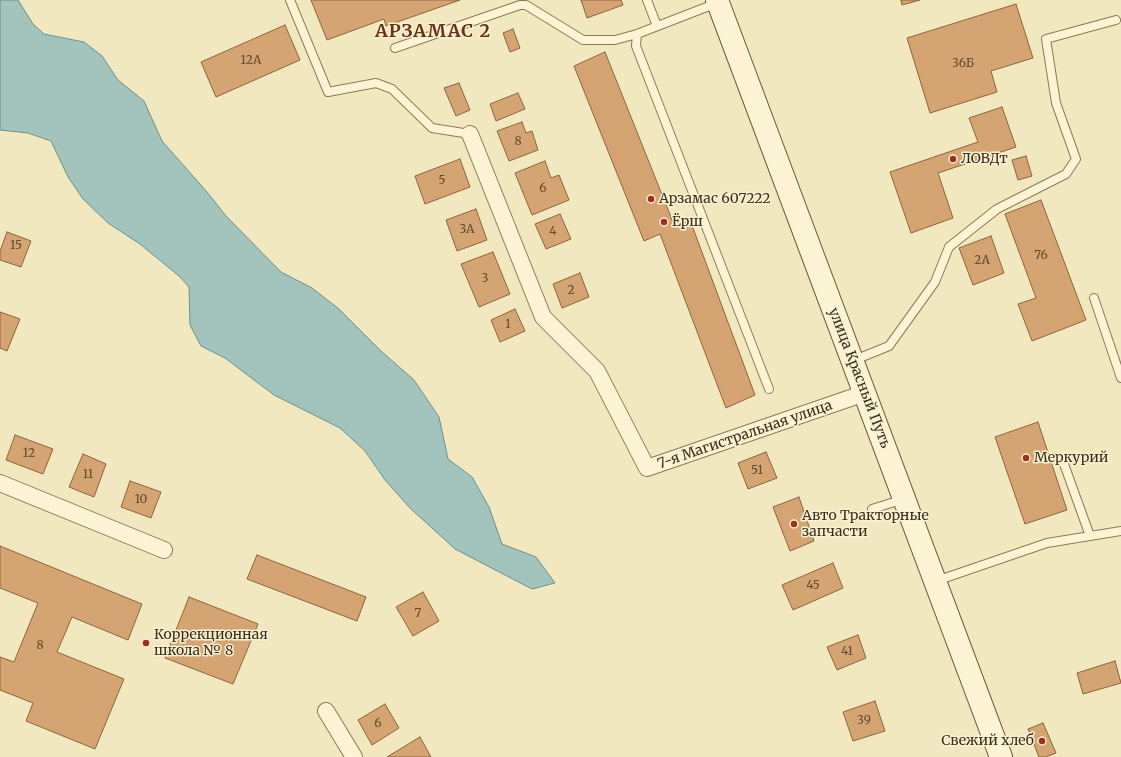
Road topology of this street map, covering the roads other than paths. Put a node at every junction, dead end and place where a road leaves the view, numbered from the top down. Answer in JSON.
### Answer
{"nodes":[{"id":1,"x":290,"y":0,"type":"edge"},
{"id":2,"x":647,"y":0,"type":"edge"},
{"id":3,"x":717,"y":1,"type":"edge"},
{"id":4,"x":1116,"y":20,"type":"dead end"},
{"id":5,"x":657,"y":26,"type":"junction"},
{"id":6,"x":637,"y":34,"type":"junction"},
{"id":7,"x":395,"y":48,"type":"dead end"},
{"id":8,"x":470,"y":134,"type":"joint"},
{"id":9,"x":1094,"y":298,"type":"dead end"},
{"id":10,"x":852,"y":360,"type":"junction"},
{"id":11,"x":1121,"y":378,"type":"edge"},
{"id":12,"x":769,"y":388,"type":"dead end"},
{"id":13,"x":865,"y":393,"type":"junction"},
{"id":14,"x":1064,"y":464,"type":"dead end"},
{"id":15,"x":0,"y":483,"type":"edge"},
{"id":16,"x":905,"y":499,"type":"junction"},
{"id":17,"x":872,"y":509,"type":"dead end"},
{"id":18,"x":1121,"y":532,"type":"edge"},
{"id":19,"x":1090,"y":536,"type":"junction"},
{"id":20,"x":164,"y":550,"type":"dead end"},
{"id":21,"x":936,"y":581,"type":"junction"},
{"id":22,"x":326,"y":711,"type":"dead end"},
{"id":23,"x":354,"y":757,"type":"edge"},
{"id":24,"x":1001,"y":757,"type":"edge"}],
"edges":[{"from":1,"to":8,"type":"lane"},
{"from":2,"to":5,"type":"lane"},
{"from":3,"to":5,"type":"lane"},
{"from":3,"to":10,"type":"main road","name":"улица Красный Путь"},
{"from":4,"to":10,"type":"lane"},
{"from":5,"to":6,"type":"lane"},
{"from":6,"to":7,"type":"lane"},
{"from":6,"to":12,"type":"lane"},
{"from":8,"to":13,"type":"street","name":"7-я Магистральная улица"},
{"from":9,"to":11,"type":"lane"},
{"from":10,"to":13,"type":"main road","name":"улица Красный Путь"},
{"from":13,"to":16,"type":"main road","name":"улица Красный Путь"},
{"from":14,"to":19,"type":"lane"},
{"from":15,"to":20,"type":"street"},
{"from":16,"to":17,"type":"lane"},
{"from":16,"to":21,"type":"main road","name":"улица Красный Путь"},
{"from":18,"to":19,"type":"lane"},
{"from":19,"to":21,"type":"lane"},
{"from":21,"to":24,"type":"main road","name":"улица Красный Путь"},
{"from":22,"to":23,"type":"street"}]}
